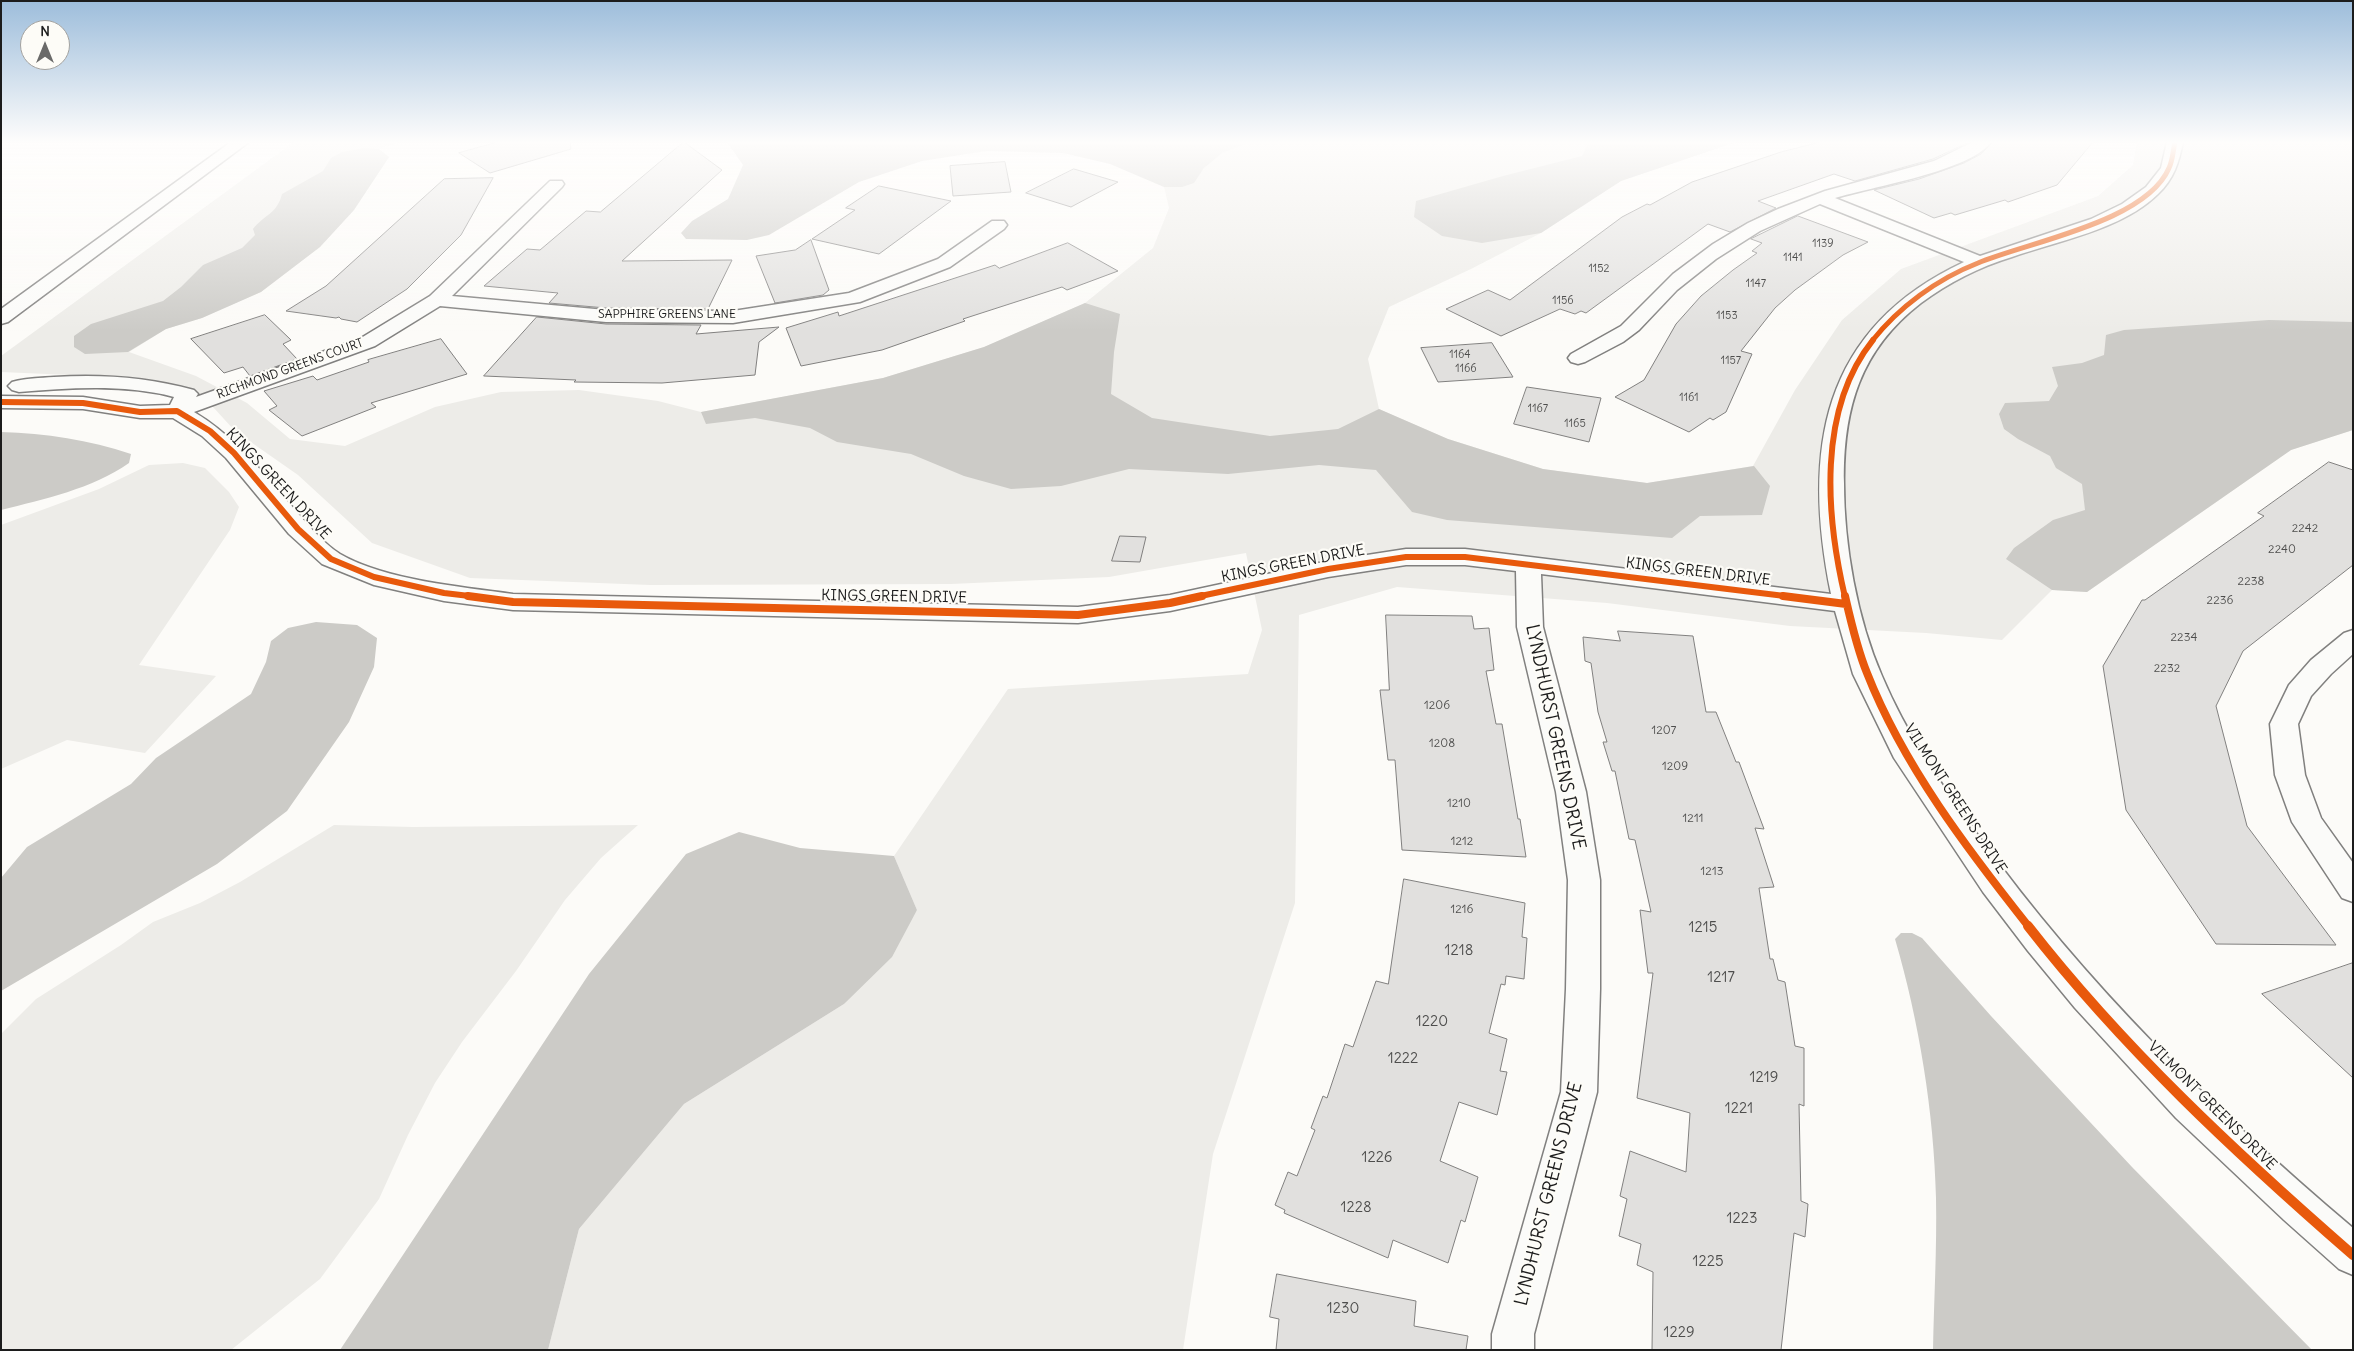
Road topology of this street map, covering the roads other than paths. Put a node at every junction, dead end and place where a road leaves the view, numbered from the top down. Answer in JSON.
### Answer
{"nodes":[{"id":1,"x":155,"y":205,"type":"edge"},
{"id":2,"x":534,"y":205,"type":"edge"},
{"id":3,"x":1805,"y":205,"type":"edge"},
{"id":4,"x":1837,"y":205,"type":"edge"},
{"id":5,"x":2133,"y":205,"type":"edge"},
{"id":6,"x":998,"y":225,"type":"dead end"},
{"id":7,"x":1980,"y":262,"type":"junction"},
{"id":8,"x":437,"y":300,"type":"junction"},
{"id":9,"x":1,"y":318,"type":"edge"},
{"id":10,"x":1578,"y":358,"type":"dead end"},
{"id":11,"x":1,"y":388,"type":"edge"},
{"id":12,"x":1,"y":402,"type":"edge"},
{"id":13,"x":178,"y":411,"type":"junction"},
{"id":14,"x":1528,"y":564,"type":"junction"},
{"id":15,"x":1846,"y":604,"type":"junction"},
{"id":16,"x":2353,"y":639,"type":"edge"},
{"id":17,"x":2353,"y":889,"type":"edge"},
{"id":18,"x":2353,"y":1255,"type":"edge"},
{"id":19,"x":1513,"y":1350,"type":"edge"}],
"edges":[{"from":1,"to":9,"type":"street"},
{"from":2,"to":8,"type":"street","name":"RICHMOND GREENS COURT"},
{"from":3,"to":10,"type":"street"},
{"from":4,"to":7,"type":"street"},
{"from":5,"to":7,"type":"street","name":"VILMONT GREENS DRIVE"},
{"from":6,"to":8,"type":"street","name":"SAPPHIRE GREENS LANE"},
{"from":7,"to":15,"type":"street","name":"VILMONT GREENS DRIVE"},
{"from":8,"to":13,"type":"street","name":"RICHMOND GREENS COURT"},
{"from":11,"to":13,"type":"street"},
{"from":12,"to":13,"type":"street"},
{"from":13,"to":14,"type":"street","name":"KINGS GREEN DRIVE"},
{"from":14,"to":15,"type":"street","name":"KINGS GREEN DRIVE"},
{"from":14,"to":19,"type":"street","name":"LYNDHURST GREENS DRIVE"},
{"from":15,"to":18,"type":"street","name":"VILMONT GREENS DRIVE"},
{"from":16,"to":17,"type":"street"}]}
